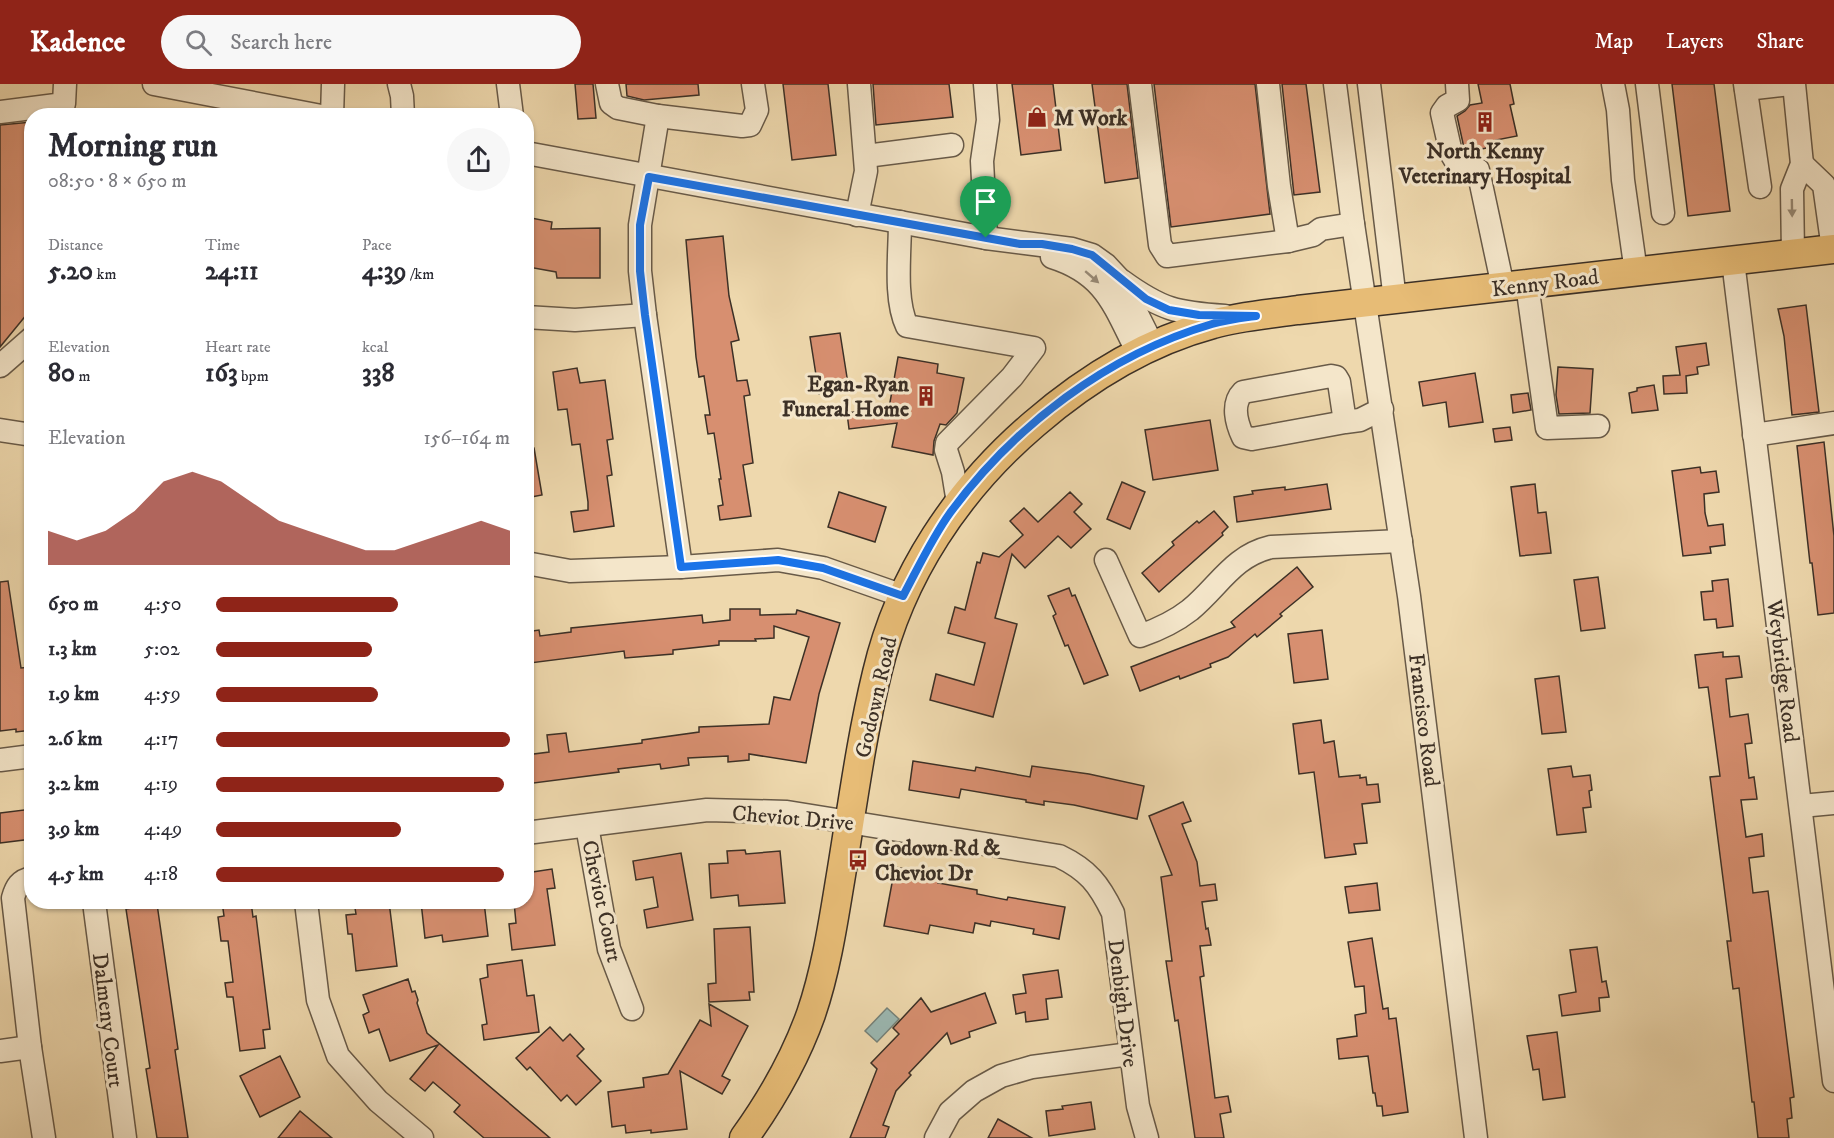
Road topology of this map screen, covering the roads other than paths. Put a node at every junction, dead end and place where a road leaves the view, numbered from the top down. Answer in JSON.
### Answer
{"nodes":[{"id":1,"x":154,"y":84,"type":"edge"},
{"id":2,"x":333,"y":84,"type":"edge"},
{"id":3,"x":399,"y":84,"type":"edge"},
{"id":4,"x":508,"y":84,"type":"edge"},
{"id":5,"x":607,"y":84,"type":"edge"},
{"id":6,"x":753,"y":84,"type":"edge"},
{"id":7,"x":859,"y":84,"type":"edge"},
{"id":8,"x":985,"y":84,"type":"edge"},
{"id":9,"x":1140,"y":84,"type":"edge"},
{"id":10,"x":1268,"y":84,"type":"edge"},
{"id":11,"x":1335,"y":84,"type":"edge"},
{"id":12,"x":1369,"y":84,"type":"edge"},
{"id":13,"x":1457,"y":84,"type":"edge"},
{"id":14,"x":1613,"y":84,"type":"edge"},
{"id":15,"x":1647,"y":84,"type":"edge"},
{"id":16,"x":1792,"y":84,"type":"edge"},
{"id":17,"x":1745,"y":86,"type":"edge"},
{"id":18,"x":65,"y":101,"type":"edge"},
{"id":19,"x":279,"y":108,"type":"edge"},
{"id":20,"x":332,"y":108,"type":"edge"},
{"id":21,"x":403,"y":108,"type":"edge"},
{"id":22,"x":511,"y":108,"type":"edge"},
{"id":23,"x":0,"y":112,"type":"edge"},
{"id":24,"x":658,"y":116,"type":"junction"},
{"id":25,"x":952,"y":145,"type":"dead end"},
{"id":26,"x":534,"y":155,"type":"edge"},
{"id":27,"x":866,"y":156,"type":"junction"},
{"id":28,"x":1802,"y":164,"type":"junction"},
{"id":29,"x":649,"y":177,"type":"junction"},
{"id":30,"x":1760,"y":187,"type":"dead end"},
{"id":31,"x":1663,"y":213,"type":"dead end"},
{"id":32,"x":857,"y":214,"type":"junction"},
{"id":33,"x":900,"y":222,"type":"junction"},
{"id":34,"x":1353,"y":224,"type":"junction"},
{"id":35,"x":986,"y":238,"type":"junction"},
{"id":36,"x":1288,"y":241,"type":"junction"},
{"id":37,"x":1020,"y":244,"type":"junction"},
{"id":38,"x":1833,"y":249,"type":"edge"},
{"id":39,"x":1793,"y":254,"type":"junction"},
{"id":40,"x":1733,"y":261,"type":"junction"},
{"id":41,"x":1636,"y":272,"type":"junction"},
{"id":42,"x":1120,"y":280,"type":"junction"},
{"id":43,"x":1515,"y":286,"type":"junction"},
{"id":44,"x":1395,"y":300,"type":"junction"},
{"id":45,"x":1366,"y":303,"type":"junction"},
{"id":46,"x":645,"y":315,"type":"junction"},
{"id":47,"x":1256,"y":316,"type":"junction"},
{"id":48,"x":534,"y":317,"type":"edge"},
{"id":49,"x":24,"y":345,"type":"edge"},
{"id":50,"x":1146,"y":350,"type":"junction"},
{"id":51,"x":0,"y":366,"type":"edge"},
{"id":52,"x":1382,"y":409,"type":"junction"},
{"id":53,"x":1346,"y":422,"type":"junction"},
{"id":54,"x":1834,"y":423,"type":"edge"},
{"id":55,"x":1598,"y":426,"type":"dead end"},
{"id":56,"x":0,"y":430,"type":"edge"},
{"id":57,"x":24,"y":434,"type":"edge"},
{"id":58,"x":1754,"y":435,"type":"junction"},
{"id":59,"x":958,"y":503,"type":"junction"},
{"id":60,"x":1401,"y":541,"type":"junction"},
{"id":61,"x":1107,"y":560,"type":"dead end"},
{"id":62,"x":534,"y":564,"type":"edge"},
{"id":63,"x":681,"y":567,"type":"junction"},
{"id":64,"x":903,"y":596,"type":"junction"},
{"id":65,"x":24,"y":757,"type":"edge"},
{"id":66,"x":0,"y":760,"type":"edge"},
{"id":67,"x":1834,"y":803,"type":"edge"},
{"id":68,"x":1801,"y":807,"type":"junction"},
{"id":69,"x":850,"y":821,"type":"junction"},
{"id":70,"x":587,"y":826,"type":"junction"},
{"id":71,"x":534,"y":832,"type":"edge"},
{"id":72,"x":1089,"y":874,"type":"joint"},
{"id":73,"x":24,"y":880,"type":"edge"},
{"id":74,"x":95,"y":909,"type":"edge"},
{"id":75,"x":307,"y":909,"type":"edge"},
{"id":76,"x":632,"y":1009,"type":"dead end"},
{"id":77,"x":30,"y":1047,"type":"junction"},
{"id":78,"x":0,"y":1051,"type":"edge"},
{"id":79,"x":1130,"y":1054,"type":"junction"},
{"id":80,"x":1834,"y":1081,"type":"edge"},
{"id":81,"x":44,"y":1138,"type":"edge"},
{"id":82,"x":125,"y":1138,"type":"edge"},
{"id":83,"x":422,"y":1138,"type":"edge"},
{"id":84,"x":744,"y":1138,"type":"edge"},
{"id":85,"x":936,"y":1138,"type":"edge"},
{"id":86,"x":1147,"y":1138,"type":"edge"},
{"id":87,"x":1476,"y":1138,"type":"edge"}],
"edges":[{"from":1,"to":19,"type":"street"},
{"from":2,"to":20,"type":"street"},
{"from":3,"to":21,"type":"street"},
{"from":4,"to":22,"type":"street"},
{"from":5,"to":24,"type":"street"},
{"from":6,"to":24,"type":"street"},
{"from":7,"to":27,"type":"street"},
{"from":8,"to":35,"type":"street"},
{"from":9,"to":36,"type":"street"},
{"from":10,"to":36,"type":"street"},
{"from":11,"to":34,"type":"street","name":"Francisco Road"},
{"from":12,"to":44,"type":"street"},
{"from":13,"to":43,"type":"street"},
{"from":14,"to":41,"type":"street"},
{"from":15,"to":31,"type":"street"},
{"from":16,"to":17,"type":"street"},
{"from":16,"to":28,"type":"street"},
{"from":17,"to":30,"type":"street"},
{"from":18,"to":23,"type":"street"},
{"from":24,"to":29,"type":"street"},
{"from":25,"to":27,"type":"street"},
{"from":26,"to":29,"type":"street","name":"Kenny Road"},
{"from":27,"to":32,"type":"street"},
{"from":28,"to":38,"type":"street"},
{"from":28,"to":39,"type":"street","one_way":true},
{"from":29,"to":32,"type":"street","name":"Kenny Road"},
{"from":29,"to":46,"type":"street"},
{"from":32,"to":33,"type":"street","name":"Kenny Road"},
{"from":33,"to":35,"type":"street","name":"Kenny Road"},
{"from":33,"to":59,"type":"street"},
{"from":34,"to":36,"type":"street"},
{"from":34,"to":45,"type":"street","name":"Francisco Road"},
{"from":35,"to":37,"type":"street","name":"Kenny Road"},
{"from":37,"to":42,"type":"street","name":"Kenny Road"},
{"from":37,"to":50,"type":"street","name":"Kenny Road","one_way":true},
{"from":38,"to":39,"type":"main road","name":"Kenny Road"},
{"from":39,"to":40,"type":"main road","name":"Kenny Road"},
{"from":40,"to":41,"type":"main road","name":"Kenny Road"},
{"from":40,"to":58,"type":"street","name":"Weybridge Road"},
{"from":41,"to":43,"type":"main road","name":"Kenny Road"},
{"from":42,"to":47,"type":"street","name":"Kenny Road"},
{"from":42,"to":50,"type":"street","name":"Kenny Road"},
{"from":43,"to":44,"type":"main road","name":"Kenny Road"},
{"from":43,"to":55,"type":"street"},
{"from":44,"to":45,"type":"main road","name":"Kenny Road"},
{"from":45,"to":47,"type":"main road","name":"Kenny Road"},
{"from":45,"to":52,"type":"street","name":"Francisco Road"},
{"from":46,"to":48,"type":"street"},
{"from":46,"to":63,"type":"street"},
{"from":47,"to":50,"type":"main road","name":"Kenny Road"},
{"from":49,"to":51,"type":"street"},
{"from":50,"to":59,"type":"main road","name":"Godown Road"},
{"from":52,"to":53,"type":"street"},
{"from":52,"to":60,"type":"street","name":"Francisco Road"},
{"from":53,"to":53,"type":"street"},
{"from":54,"to":58,"type":"street"},
{"from":56,"to":57,"type":"street"},
{"from":58,"to":68,"type":"street","name":"Weybridge Road"},
{"from":59,"to":64,"type":"main road","name":"Godown Road"},
{"from":60,"to":61,"type":"street"},
{"from":60,"to":87,"type":"street","name":"Francisco Road"},
{"from":62,"to":63,"type":"street"},
{"from":63,"to":64,"type":"street"},
{"from":64,"to":69,"type":"main road","name":"Godown Road"},
{"from":65,"to":66,"type":"street"},
{"from":67,"to":68,"type":"street"},
{"from":68,"to":80,"type":"street","name":"Weybridge Road"},
{"from":69,"to":70,"type":"street","name":"Cheviot Drive"},
{"from":69,"to":72,"type":"street","name":"Cheviot Drive"},
{"from":69,"to":84,"type":"main road","name":"Godown Road"},
{"from":70,"to":71,"type":"street","name":"Cheviot Drive"},
{"from":70,"to":76,"type":"street","name":"Cheviot Court"},
{"from":72,"to":79,"type":"street","name":"Denbigh Drive"},
{"from":73,"to":77,"type":"street"},
{"from":74,"to":82,"type":"street","name":"Dalmeny Court"},
{"from":75,"to":83,"type":"street"},
{"from":77,"to":78,"type":"street"},
{"from":77,"to":81,"type":"street"},
{"from":79,"to":85,"type":"street"},
{"from":79,"to":86,"type":"street","name":"Denbigh Drive"}]}
